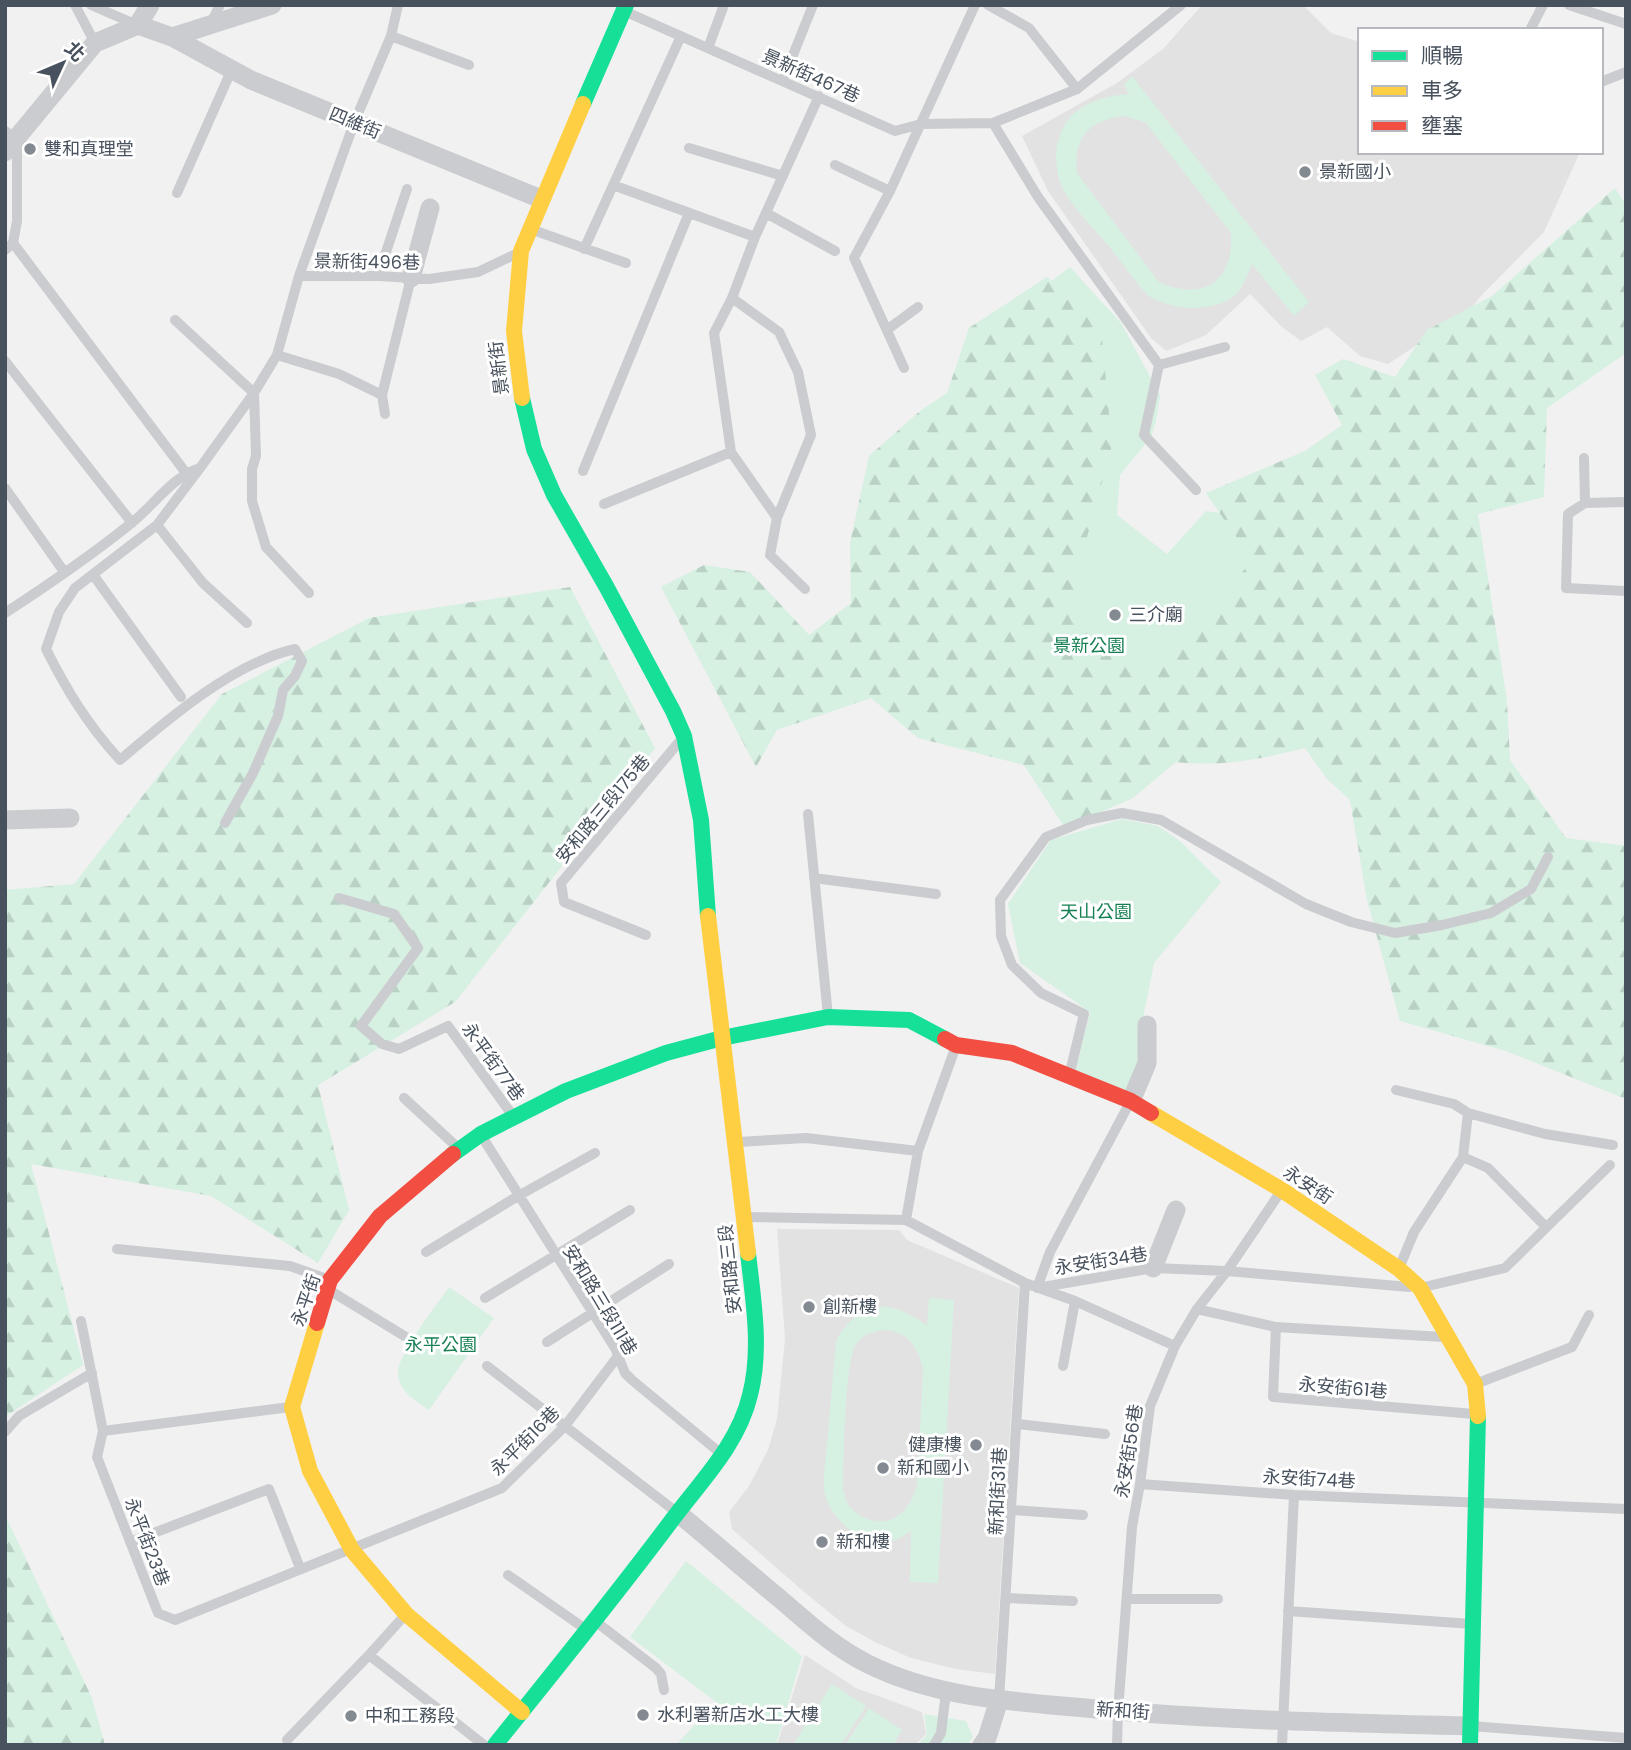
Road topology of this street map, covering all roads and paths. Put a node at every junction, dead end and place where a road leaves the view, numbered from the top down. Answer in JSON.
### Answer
{"nodes":[{"id":1,"x":75,"y":5,"type":"edge"},
{"id":2,"x":91,"y":5,"type":"edge"},
{"id":3,"x":150,"y":5,"type":"edge"},
{"id":4,"x":220,"y":5,"type":"edge"},
{"id":5,"x":272,"y":5,"type":"edge"},
{"id":6,"x":398,"y":5,"type":"edge"},
{"id":7,"x":724,"y":5,"type":"edge"},
{"id":8,"x":813,"y":5,"type":"edge"},
{"id":9,"x":975,"y":5,"type":"edge"},
{"id":10,"x":988,"y":5,"type":"edge"},
{"id":11,"x":1543,"y":5,"type":"edge"},
{"id":12,"x":1569,"y":5,"type":"edge"},
{"id":13,"x":1175,"y":7,"type":"edge"},
{"id":14,"x":625,"y":8,"type":"edge"},
{"id":15,"x":1626,"y":24,"type":"edge"},
{"id":16,"x":138,"y":25,"type":"junction"},
{"id":17,"x":210,"y":25,"type":"junction"},
{"id":18,"x":1531,"y":28,"type":"edge"},
{"id":19,"x":391,"y":36,"type":"junction"},
{"id":20,"x":681,"y":36,"type":"junction"},
{"id":21,"x":172,"y":37,"type":"junction"},
{"id":22,"x":94,"y":43,"type":"junction"},
{"id":23,"x":708,"y":48,"type":"junction"},
{"id":24,"x":470,"y":65,"type":"dead end"},
{"id":25,"x":232,"y":69,"type":"junction"},
{"id":26,"x":1626,"y":72,"type":"edge"},
{"id":27,"x":783,"y":80,"type":"junction"},
{"id":28,"x":1603,"y":81,"type":"edge"},
{"id":29,"x":1077,"y":89,"type":"junction"},
{"id":30,"x":819,"y":96,"type":"junction"},
{"id":31,"x":354,"y":123,"type":"junction"},
{"id":32,"x":993,"y":123,"type":"junction"},
{"id":33,"x":921,"y":124,"type":"junction"},
{"id":34,"x":9,"y":141,"type":"edge"},
{"id":35,"x":690,"y":148,"type":"dead end"},
{"id":36,"x":835,"y":164,"type":"dead end"},
{"id":37,"x":783,"y":176,"type":"junction"},
{"id":38,"x":613,"y":186,"type":"junction"},
{"id":39,"x":407,"y":189,"type":"dead end"},
{"id":40,"x":890,"y":191,"type":"junction"},
{"id":41,"x":177,"y":193,"type":"dead end"},
{"id":42,"x":541,"y":199,"type":"junction"},
{"id":43,"x":430,"y":208,"type":"dead end"},
{"id":44,"x":690,"y":213,"type":"junction"},
{"id":45,"x":765,"y":213,"type":"junction"},
{"id":46,"x":529,"y":229,"type":"junction"},
{"id":47,"x":755,"y":237,"type":"junction"},
{"id":48,"x":9,"y":246,"type":"edge"},
{"id":49,"x":584,"y":248,"type":"junction"},
{"id":50,"x":521,"y":251,"type":"junction"},
{"id":51,"x":835,"y":251,"type":"dead end"},
{"id":52,"x":626,"y":263,"type":"dead end"},
{"id":53,"x":299,"y":276,"type":"junction"},
{"id":54,"x":378,"y":276,"type":"junction"},
{"id":55,"x":411,"y":278,"type":"junction"},
{"id":56,"x":732,"y":298,"type":"junction"},
{"id":57,"x":918,"y":307,"type":"dead end"},
{"id":58,"x":175,"y":320,"type":"dead end"},
{"id":59,"x":887,"y":329,"type":"junction"},
{"id":60,"x":1225,"y":347,"type":"dead end"},
{"id":61,"x":276,"y":355,"type":"junction"},
{"id":62,"x":5,"y":361,"type":"edge"},
{"id":63,"x":1159,"y":365,"type":"junction"},
{"id":64,"x":904,"y":368,"type":"dead end"},
{"id":65,"x":254,"y":393,"type":"junction"},
{"id":66,"x":383,"y":395,"type":"junction"},
{"id":67,"x":385,"y":414,"type":"dead end"},
{"id":68,"x":731,"y":452,"type":"junction"},
{"id":69,"x":1584,"y":458,"type":"dead end"},
{"id":70,"x":200,"y":468,"type":"junction"},
{"id":71,"x":583,"y":471,"type":"dead end"},
{"id":72,"x":186,"y":472,"type":"junction"},
{"id":73,"x":5,"y":488,"type":"edge"},
{"id":74,"x":1196,"y":490,"type":"dead end"},
{"id":75,"x":1626,"y":502,"type":"edge"},
{"id":76,"x":1585,"y":503,"type":"junction"},
{"id":77,"x":604,"y":504,"type":"dead end"},
{"id":78,"x":777,"y":517,"type":"junction"},
{"id":79,"x":132,"y":523,"type":"junction"},
{"id":80,"x":157,"y":525,"type":"junction"},
{"id":81,"x":65,"y":573,"type":"junction"},
{"id":82,"x":93,"y":576,"type":"junction"},
{"id":83,"x":805,"y":589,"type":"dead end"},
{"id":84,"x":1626,"y":591,"type":"edge"},
{"id":85,"x":309,"y":593,"type":"dead end"},
{"id":86,"x":5,"y":613,"type":"edge"},
{"id":87,"x":247,"y":624,"type":"dead end"},
{"id":88,"x":181,"y":697,"type":"dead end"},
{"id":89,"x":673,"y":711,"type":"joint"},
{"id":90,"x":684,"y":736,"type":"junction"},
{"id":91,"x":808,"y":814,"type":"dead end"},
{"id":92,"x":70,"y":818,"type":"dead end"},
{"id":93,"x":5,"y":821,"type":"edge"},
{"id":94,"x":225,"y":823,"type":"dead end"},
{"id":95,"x":1548,"y":856,"type":"dead end"},
{"id":96,"x":814,"y":878,"type":"junction"},
{"id":97,"x":936,"y":894,"type":"dead end"},
{"id":98,"x":339,"y":898,"type":"dead end"},
{"id":99,"x":646,"y":935,"type":"dead end"},
{"id":100,"x":828,"y":1017,"type":"junction"},
{"id":101,"x":1147,"y":1025,"type":"dead end"},
{"id":102,"x":722,"y":1038,"type":"junction"},
{"id":103,"x":957,"y":1045,"type":"junction"},
{"id":104,"x":1069,"y":1076,"type":"junction"},
{"id":105,"x":1396,"y":1090,"type":"dead end"},
{"id":106,"x":404,"y":1098,"type":"dead end"},
{"id":107,"x":1131,"y":1101,"type":"junction"},
{"id":108,"x":1468,"y":1113,"type":"junction"},
{"id":109,"x":513,"y":1116,"type":"junction"},
{"id":110,"x":481,"y":1134,"type":"junction"},
{"id":111,"x":735,"y":1142,"type":"junction"},
{"id":112,"x":1613,"y":1145,"type":"dead end"},
{"id":113,"x":459,"y":1149,"type":"junction"},
{"id":114,"x":918,"y":1151,"type":"junction"},
{"id":115,"x":595,"y":1153,"type":"dead end"},
{"id":116,"x":1463,"y":1157,"type":"junction"},
{"id":117,"x":1610,"y":1165,"type":"dead end"},
{"id":118,"x":1282,"y":1190,"type":"junction"},
{"id":119,"x":518,"y":1196,"type":"junction"},
{"id":120,"x":630,"y":1210,"type":"dead end"},
{"id":121,"x":1176,"y":1210,"type":"dead end"},
{"id":122,"x":744,"y":1217,"type":"junction"},
{"id":123,"x":906,"y":1220,"type":"junction"},
{"id":124,"x":1546,"y":1227,"type":"junction"},
{"id":125,"x":117,"y":1249,"type":"dead end"},
{"id":126,"x":426,"y":1252,"type":"dead end"},
{"id":127,"x":556,"y":1256,"type":"junction"},
{"id":128,"x":669,"y":1264,"type":"dead end"},
{"id":129,"x":1153,"y":1268,"type":"junction"},
{"id":130,"x":1399,"y":1269,"type":"junction"},
{"id":131,"x":1227,"y":1271,"type":"junction"},
{"id":132,"x":1025,"y":1283,"type":"junction"},
{"id":133,"x":329,"y":1285,"type":"junction"},
{"id":134,"x":1037,"y":1288,"type":"junction"},
{"id":135,"x":1420,"y":1288,"type":"junction"},
{"id":136,"x":485,"y":1298,"type":"dead end"},
{"id":137,"x":1075,"y":1301,"type":"junction"},
{"id":138,"x":1197,"y":1310,"type":"junction"},
{"id":139,"x":592,"y":1313,"type":"junction"},
{"id":140,"x":1589,"y":1315,"type":"dead end"},
{"id":141,"x":81,"y":1321,"type":"dead end"},
{"id":142,"x":1276,"y":1326,"type":"junction"},
{"id":143,"x":406,"y":1337,"type":"dead end"},
{"id":144,"x":1448,"y":1337,"type":"junction"},
{"id":145,"x":547,"y":1342,"type":"dead end"},
{"id":146,"x":1175,"y":1346,"type":"junction"},
{"id":147,"x":618,"y":1356,"type":"junction"},
{"id":148,"x":487,"y":1366,"type":"dead end"},
{"id":149,"x":1063,"y":1366,"type":"dead end"},
{"id":150,"x":92,"y":1373,"type":"junction"},
{"id":151,"x":1475,"y":1384,"type":"junction"},
{"id":152,"x":292,"y":1406,"type":"junction"},
{"id":153,"x":1478,"y":1415,"type":"junction"},
{"id":154,"x":1018,"y":1424,"type":"junction"},
{"id":155,"x":565,"y":1426,"type":"junction"},
{"id":156,"x":103,"y":1431,"type":"junction"},
{"id":157,"x":5,"y":1432,"type":"edge"},
{"id":158,"x":1105,"y":1434,"type":"dead end"},
{"id":159,"x":722,"y":1454,"type":"junction"},
{"id":160,"x":1140,"y":1484,"type":"junction"},
{"id":161,"x":1294,"y":1495,"type":"junction"},
{"id":162,"x":1476,"y":1501,"type":"junction"},
{"id":163,"x":1626,"y":1509,"type":"edge"},
{"id":164,"x":1013,"y":1510,"type":"junction"},
{"id":165,"x":678,"y":1513,"type":"junction"},
{"id":166,"x":1083,"y":1515,"type":"dead end"},
{"id":167,"x":130,"y":1542,"type":"junction"},
{"id":168,"x":352,"y":1550,"type":"junction"},
{"id":169,"x":300,"y":1568,"type":"junction"},
{"id":170,"x":508,"y":1575,"type":"dead end"},
{"id":171,"x":1007,"y":1598,"type":"junction"},
{"id":172,"x":1127,"y":1599,"type":"junction"},
{"id":173,"x":1218,"y":1599,"type":"dead end"},
{"id":174,"x":1073,"y":1601,"type":"dead end"},
{"id":175,"x":1288,"y":1612,"type":"junction"},
{"id":176,"x":406,"y":1614,"type":"junction"},
{"id":177,"x":1473,"y":1624,"type":"junction"},
{"id":178,"x":591,"y":1626,"type":"junction"},
{"id":179,"x":369,"y":1655,"type":"junction"},
{"id":180,"x":664,"y":1690,"type":"dead end"},
{"id":181,"x":946,"y":1692,"type":"junction"},
{"id":182,"x":999,"y":1700,"type":"junction"},
{"id":183,"x":1118,"y":1711,"type":"junction"},
{"id":184,"x":522,"y":1712,"type":"junction"},
{"id":185,"x":1282,"y":1721,"type":"junction"},
{"id":186,"x":1470,"y":1735,"type":"edge"},
{"id":187,"x":1626,"y":1738,"type":"edge"},
{"id":188,"x":287,"y":1740,"type":"dead end"},
{"id":189,"x":985,"y":1743,"type":"edge"},
{"id":190,"x":484,"y":1745,"type":"edge"},
{"id":191,"x":495,"y":1745,"type":"edge"},
{"id":192,"x":934,"y":1745,"type":"edge"},
{"id":193,"x":1117,"y":1745,"type":"edge"},
{"id":194,"x":1282,"y":1745,"type":"edge"}],
"edges":[{"from":1,"to":22,"type":"lane"},
{"from":2,"to":16,"type":"lane"},
{"from":3,"to":16,"type":"street"},
{"from":4,"to":17,"type":"lane"},
{"from":5,"to":17,"type":"street"},
{"from":6,"to":19,"type":"lane"},
{"from":7,"to":23,"type":"lane"},
{"from":8,"to":27,"type":"lane"},
{"from":9,"to":33,"type":"lane"},
{"from":10,"to":29,"type":"lane"},
{"from":11,"to":18,"type":"lane"},
{"from":12,"to":15,"type":"lane"},
{"from":13,"to":29,"type":"lane"},
{"from":14,"to":20,"type":"lane","name":"景新街467巷"},
{"from":14,"to":42,"type":"street","name":"景新街"},
{"from":16,"to":21,"type":"street","name":"四維街"},
{"from":16,"to":22,"type":"street"},
{"from":17,"to":21,"type":"street"},
{"from":19,"to":24,"type":"lane"},
{"from":19,"to":31,"type":"lane"},
{"from":20,"to":23,"type":"lane","name":"景新街467巷"},
{"from":20,"to":38,"type":"lane"},
{"from":21,"to":25,"type":"street","name":"四維街"},
{"from":22,"to":34,"type":"street"},
{"from":23,"to":27,"type":"lane","name":"景新街467巷"},
{"from":25,"to":31,"type":"street","name":"四維街"},
{"from":25,"to":41,"type":"lane"},
{"from":26,"to":28,"type":"lane"},
{"from":27,"to":30,"type":"lane","name":"景新街467巷"},
{"from":29,"to":32,"type":"lane"},
{"from":30,"to":33,"type":"lane","name":"景新街467巷"},
{"from":30,"to":37,"type":"lane"},
{"from":31,"to":42,"type":"street","name":"四維街"},
{"from":31,"to":53,"type":"lane"},
{"from":32,"to":33,"type":"lane","name":"景新街467巷"},
{"from":32,"to":63,"type":"lane"},
{"from":33,"to":40,"type":"lane"},
{"from":34,"to":48,"type":"lane"},
{"from":35,"to":37,"type":"lane"},
{"from":36,"to":40,"type":"lane"},
{"from":37,"to":45,"type":"lane"},
{"from":38,"to":44,"type":"lane"},
{"from":38,"to":49,"type":"lane"},
{"from":39,"to":54,"type":"lane"},
{"from":40,"to":59,"type":"lane"},
{"from":42,"to":46,"type":"street","name":"景新街"},
{"from":43,"to":55,"type":"street"},
{"from":44,"to":47,"type":"lane"},
{"from":44,"to":71,"type":"lane"},
{"from":45,"to":47,"type":"lane"},
{"from":45,"to":51,"type":"lane"},
{"from":46,"to":49,"type":"lane"},
{"from":46,"to":50,"type":"street","name":"景新街"},
{"from":47,"to":56,"type":"lane"},
{"from":48,"to":72,"type":"lane"},
{"from":49,"to":52,"type":"lane"},
{"from":50,"to":55,"type":"lane","name":"景新街496巷"},
{"from":50,"to":89,"type":"street","name":"景新街"},
{"from":53,"to":54,"type":"lane","name":"景新街496巷"},
{"from":53,"to":61,"type":"lane","name":"景新街496巷"},
{"from":54,"to":55,"type":"lane","name":"景新街496巷"},
{"from":55,"to":66,"type":"lane"},
{"from":56,"to":68,"type":"lane"},
{"from":56,"to":78,"type":"lane"},
{"from":57,"to":59,"type":"lane"},
{"from":58,"to":65,"type":"lane"},
{"from":59,"to":64,"type":"lane"},
{"from":60,"to":63,"type":"lane"},
{"from":61,"to":65,"type":"lane","name":"景新街496巷"},
{"from":61,"to":66,"type":"lane"},
{"from":62,"to":79,"type":"lane"},
{"from":63,"to":74,"type":"lane"},
{"from":65,"to":70,"type":"lane","name":"景新街496巷"},
{"from":65,"to":85,"type":"lane"},
{"from":66,"to":67,"type":"lane"},
{"from":68,"to":77,"type":"lane"},
{"from":68,"to":78,"type":"lane"},
{"from":69,"to":76,"type":"lane"},
{"from":70,"to":72,"type":"lane"},
{"from":70,"to":80,"type":"lane","name":"景新街496巷"},
{"from":72,"to":79,"type":"lane"},
{"from":73,"to":81,"type":"lane"},
{"from":75,"to":76,"type":"lane"},
{"from":76,"to":84,"type":"lane"},
{"from":78,"to":83,"type":"lane"},
{"from":79,"to":81,"type":"lane"},
{"from":80,"to":82,"type":"lane","name":"景新街496巷"},
{"from":80,"to":87,"type":"lane"},
{"from":81,"to":86,"type":"lane"},
{"from":82,"to":88,"type":"lane"},
{"from":82,"to":94,"type":"lane","name":"景新街496巷"},
{"from":89,"to":90,"type":"street","name":"安和路三段"},
{"from":90,"to":99,"type":"lane","name":"安和路三段175巷"},
{"from":90,"to":102,"type":"street","name":"安和路三段"},
{"from":91,"to":96,"type":"lane"},
{"from":92,"to":93,"type":"street"},
{"from":95,"to":104,"type":"lane"},
{"from":96,"to":97,"type":"lane"},
{"from":96,"to":100,"type":"lane"},
{"from":98,"to":109,"type":"lane","name":"永平街77巷"},
{"from":100,"to":102,"type":"street","name":"永安街"},
{"from":100,"to":103,"type":"street","name":"永安街"},
{"from":101,"to":107,"type":"street"},
{"from":102,"to":109,"type":"street","name":"永平街"},
{"from":102,"to":111,"type":"street","name":"安和路三段"},
{"from":103,"to":104,"type":"street","name":"永安街"},
{"from":103,"to":114,"type":"lane"},
{"from":104,"to":107,"type":"street","name":"永安街"},
{"from":105,"to":108,"type":"lane"},
{"from":106,"to":113,"type":"lane"},
{"from":107,"to":118,"type":"street","name":"永安街"},
{"from":107,"to":134,"type":"lane","name":"永安街34巷"},
{"from":108,"to":112,"type":"lane"},
{"from":108,"to":116,"type":"lane"},
{"from":109,"to":110,"type":"street","name":"永平街"},
{"from":110,"to":113,"type":"street","name":"永平街"},
{"from":110,"to":119,"type":"lane","name":"安和路三段111巷"},
{"from":111,"to":114,"type":"lane"},
{"from":111,"to":122,"type":"street","name":"安和路三段"},
{"from":113,"to":133,"type":"street","name":"永平街"},
{"from":114,"to":123,"type":"lane"},
{"from":115,"to":119,"type":"lane"},
{"from":116,"to":124,"type":"lane"},
{"from":116,"to":130,"type":"lane"},
{"from":117,"to":124,"type":"lane","name":"永安街34巷"},
{"from":118,"to":130,"type":"street","name":"永安街"},
{"from":118,"to":131,"type":"lane","name":"永安街56巷"},
{"from":119,"to":126,"type":"lane"},
{"from":119,"to":127,"type":"lane","name":"安和路三段111巷"},
{"from":120,"to":127,"type":"lane"},
{"from":121,"to":129,"type":"street"},
{"from":122,"to":123,"type":"lane"},
{"from":122,"to":159,"type":"street","name":"安和路三段"},
{"from":123,"to":132,"type":"lane"},
{"from":124,"to":135,"type":"lane","name":"永安街34巷"},
{"from":125,"to":133,"type":"lane"},
{"from":127,"to":136,"type":"lane"},
{"from":127,"to":139,"type":"lane","name":"安和路三段111巷"},
{"from":128,"to":139,"type":"lane"},
{"from":129,"to":131,"type":"lane","name":"永安街34巷"},
{"from":129,"to":134,"type":"lane","name":"永安街34巷"},
{"from":130,"to":135,"type":"street","name":"永安街"},
{"from":131,"to":135,"type":"lane","name":"永安街34巷"},
{"from":131,"to":138,"type":"lane","name":"永安街56巷"},
{"from":132,"to":134,"type":"lane"},
{"from":132,"to":154,"type":"lane","name":"新和街31巷"},
{"from":133,"to":143,"type":"lane"},
{"from":133,"to":152,"type":"street","name":"永平街"},
{"from":134,"to":137,"type":"lane"},
{"from":135,"to":144,"type":"street","name":"永安街"},
{"from":137,"to":146,"type":"lane"},
{"from":137,"to":149,"type":"lane"},
{"from":138,"to":142,"type":"lane"},
{"from":138,"to":146,"type":"lane","name":"永安街56巷"},
{"from":139,"to":145,"type":"lane"},
{"from":139,"to":147,"type":"lane","name":"安和路三段111巷"},
{"from":140,"to":151,"type":"lane"},
{"from":141,"to":150,"type":"lane","name":"永平街23巷"},
{"from":142,"to":144,"type":"lane"},
{"from":142,"to":153,"type":"lane","name":"永安街61巷"},
{"from":144,"to":151,"type":"street","name":"永安街"},
{"from":146,"to":160,"type":"lane","name":"永安街56巷"},
{"from":147,"to":155,"type":"lane","name":"永平街16巷"},
{"from":147,"to":159,"type":"lane","name":"安和路三段111巷"},
{"from":148,"to":155,"type":"lane"},
{"from":150,"to":156,"type":"lane","name":"永平街23巷"},
{"from":150,"to":157,"type":"lane"},
{"from":151,"to":153,"type":"street","name":"永安街"},
{"from":152,"to":156,"type":"lane"},
{"from":152,"to":168,"type":"street"},
{"from":153,"to":162,"type":"street","name":"永安街"},
{"from":154,"to":158,"type":"lane"},
{"from":154,"to":164,"type":"lane","name":"新和街31巷"},
{"from":155,"to":165,"type":"lane"},
{"from":155,"to":168,"type":"lane","name":"永平街16巷"},
{"from":156,"to":167,"type":"lane","name":"永平街23巷"},
{"from":159,"to":165,"type":"street","name":"安和路三段"},
{"from":160,"to":161,"type":"lane","name":"永安街74巷"},
{"from":160,"to":172,"type":"lane","name":"永安街56巷"},
{"from":161,"to":162,"type":"lane","name":"永安街74巷"},
{"from":161,"to":175,"type":"lane"},
{"from":162,"to":163,"type":"lane","name":"永安街74巷"},
{"from":162,"to":177,"type":"street","name":"永安街"},
{"from":164,"to":166,"type":"lane"},
{"from":164,"to":171,"type":"lane","name":"新和街31巷"},
{"from":165,"to":178,"type":"street","name":"安和路三段"},
{"from":165,"to":181,"type":"street","name":"新和街"},
{"from":167,"to":169,"type":"lane","name":"永平街23巷"},
{"from":167,"to":169,"type":"lane"},
{"from":168,"to":169,"type":"lane","name":"永平街23巷"},
{"from":168,"to":176,"type":"street"},
{"from":170,"to":178,"type":"lane"},
{"from":171,"to":174,"type":"lane"},
{"from":171,"to":182,"type":"lane","name":"新和街31巷"},
{"from":172,"to":173,"type":"lane"},
{"from":172,"to":183,"type":"lane","name":"永安街56巷"},
{"from":175,"to":177,"type":"lane"},
{"from":175,"to":185,"type":"lane"},
{"from":176,"to":179,"type":"lane"},
{"from":176,"to":184,"type":"street"},
{"from":177,"to":186,"type":"street","name":"永安街"},
{"from":178,"to":180,"type":"lane"},
{"from":178,"to":184,"type":"street","name":"安和路三段"},
{"from":179,"to":188,"type":"lane"},
{"from":179,"to":190,"type":"lane"},
{"from":181,"to":182,"type":"street","name":"新和街"},
{"from":181,"to":192,"type":"lane"},
{"from":182,"to":183,"type":"street","name":"新和街"},
{"from":182,"to":189,"type":"street"},
{"from":183,"to":185,"type":"street","name":"新和街"},
{"from":183,"to":193,"type":"lane","name":"永安街56巷"},
{"from":184,"to":191,"type":"street","name":"安和路三段"},
{"from":185,"to":186,"type":"street","name":"新和街"},
{"from":185,"to":194,"type":"lane"},
{"from":186,"to":187,"type":"lane","name":"新和街"}]}
